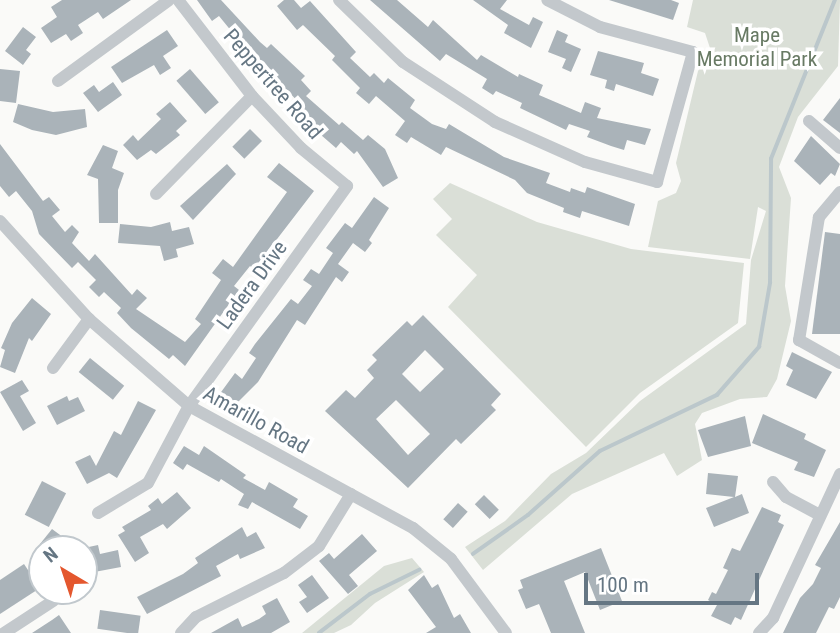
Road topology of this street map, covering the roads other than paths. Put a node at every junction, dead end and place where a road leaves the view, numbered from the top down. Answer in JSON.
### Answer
{"nodes":[{"id":1,"x":169,"y":0,"type":"edge"},
{"id":2,"x":178,"y":0,"type":"edge"},
{"id":3,"x":339,"y":0,"type":"edge"},
{"id":4,"x":547,"y":0,"type":"edge"},
{"id":5,"x":58,"y":82,"type":"dead end"},
{"id":6,"x":252,"y":96,"type":"junction"},
{"id":7,"x":809,"y":121,"type":"dead end"},
{"id":8,"x":840,"y":148,"type":"edge"},
{"id":9,"x":347,"y":186,"type":"joint"},
{"id":10,"x":840,"y":192,"type":"edge"},
{"id":11,"x":156,"y":194,"type":"dead end"},
{"id":12,"x":0,"y":221,"type":"edge"},
{"id":13,"x":89,"y":319,"type":"junction"},
{"id":14,"x":840,"y":363,"type":"edge"},
{"id":15,"x":53,"y":368,"type":"dead end"},
{"id":16,"x":189,"y":406,"type":"junction"},
{"id":17,"x":840,"y":474,"type":"edge"},
{"id":18,"x":773,"y":482,"type":"dead end"},
{"id":19,"x":351,"y":494,"type":"junction"},
{"id":20,"x":98,"y":513,"type":"dead end"},
{"id":21,"x":820,"y":515,"type":"junction"},
{"id":22,"x":47,"y":605,"type":"edge"},
{"id":23,"x":4,"y":633,"type":"edge"},
{"id":24,"x":181,"y":633,"type":"edge"},
{"id":25,"x":506,"y":633,"type":"edge"},
{"id":26,"x":759,"y":633,"type":"edge"}],
"edges":[{"from":1,"to":5,"type":"street"},
{"from":2,"to":6,"type":"street","name":"Peppertree Road"},
{"from":3,"to":4,"type":"street"},
{"from":6,"to":9,"type":"street","name":"Peppertree Road"},
{"from":6,"to":11,"type":"street"},
{"from":7,"to":8,"type":"street"},
{"from":9,"to":16,"type":"street","name":"Ladera Drive"},
{"from":10,"to":14,"type":"street"},
{"from":12,"to":13,"type":"street","name":"Amarillo Road"},
{"from":13,"to":15,"type":"street"},
{"from":13,"to":16,"type":"street","name":"Amarillo Road"},
{"from":16,"to":19,"type":"street","name":"Amarillo Road"},
{"from":16,"to":20,"type":"street","name":"Ladera Drive"},
{"from":17,"to":21,"type":"street"},
{"from":18,"to":21,"type":"street"},
{"from":19,"to":24,"type":"street"},
{"from":19,"to":25,"type":"street","name":"Amarillo Road"},
{"from":21,"to":26,"type":"street"},
{"from":22,"to":23,"type":"street"}]}
